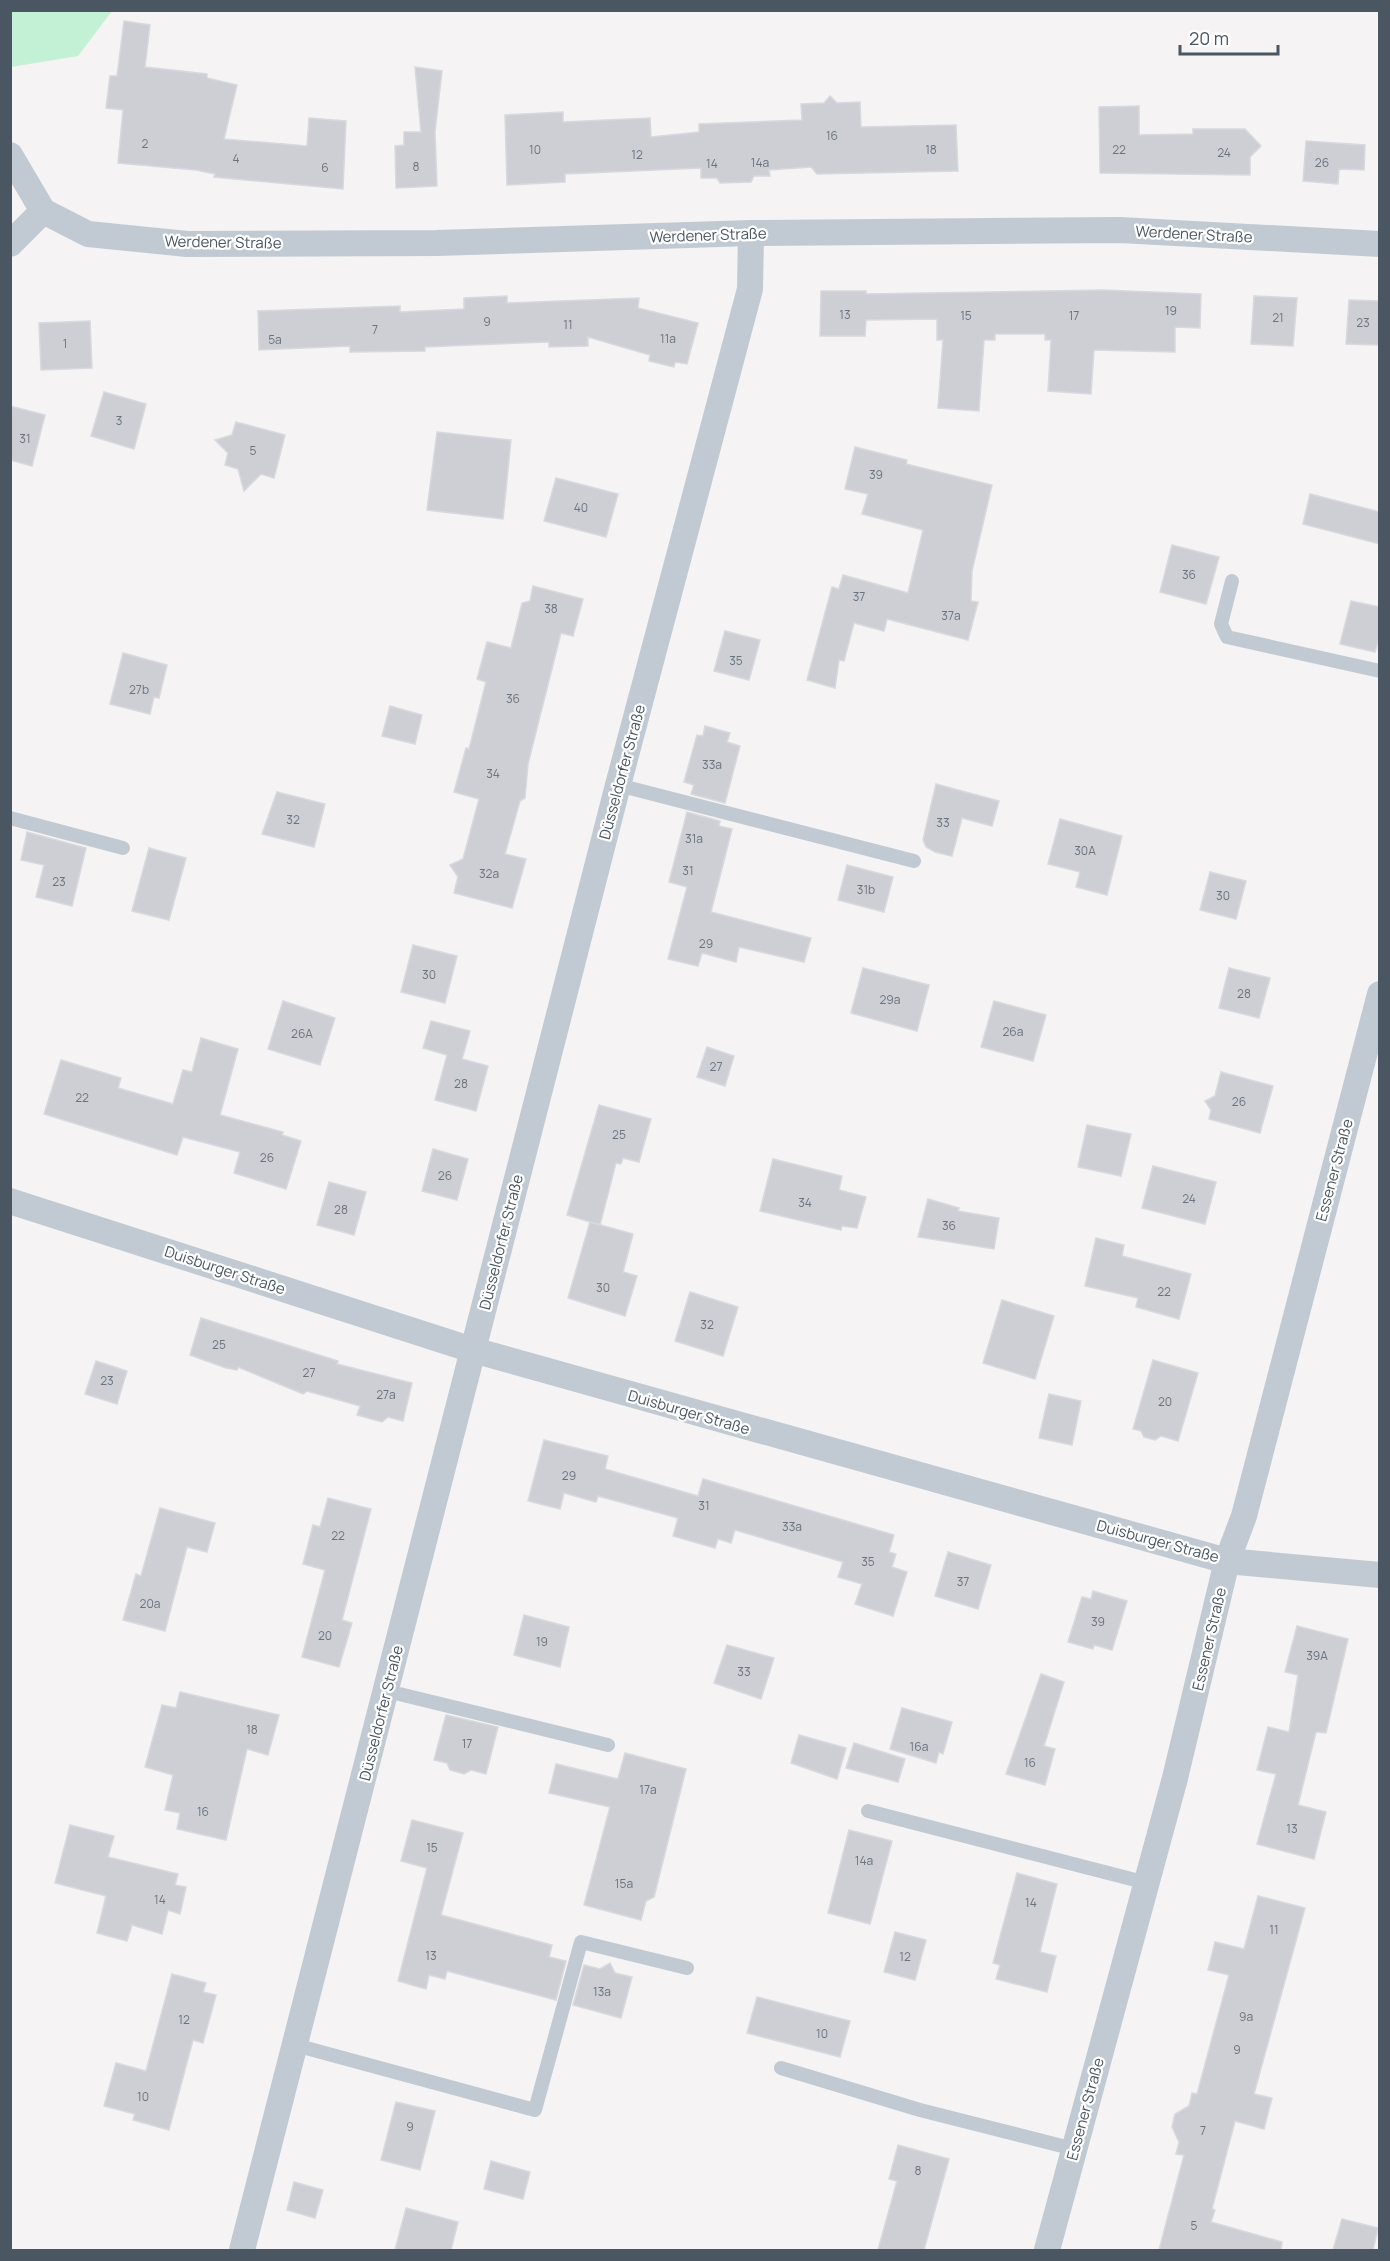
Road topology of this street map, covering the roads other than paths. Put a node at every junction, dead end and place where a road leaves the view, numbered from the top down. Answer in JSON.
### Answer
{"nodes":[{"id":1,"x":10,"y":155,"type":"edge"},
{"id":2,"x":43,"y":211,"type":"junction"},
{"id":3,"x":751,"y":233,"type":"junction"},
{"id":4,"x":10,"y":244,"type":"edge"},
{"id":5,"x":1380,"y":244,"type":"edge"},
{"id":6,"x":1232,"y":581,"type":"dead end"},
{"id":7,"x":1380,"y":672,"type":"edge"},
{"id":8,"x":618,"y":785,"type":"junction"},
{"id":9,"x":10,"y":818,"type":"edge"},
{"id":10,"x":123,"y":848,"type":"dead end"},
{"id":11,"x":914,"y":861,"type":"dead end"},
{"id":12,"x":1380,"y":994,"type":"edge"},
{"id":13,"x":10,"y":1201,"type":"edge"},
{"id":14,"x":472,"y":1350,"type":"junction"},
{"id":15,"x":1227,"y":1561,"type":"junction"},
{"id":16,"x":1380,"y":1575,"type":"edge"},
{"id":17,"x":387,"y":1690,"type":"junction"},
{"id":18,"x":608,"y":1745,"type":"dead end"},
{"id":19,"x":868,"y":1811,"type":"dead end"},
{"id":20,"x":1147,"y":1883,"type":"junction"},
{"id":21,"x":687,"y":1968,"type":"dead end"},
{"id":22,"x":295,"y":2045,"type":"junction"},
{"id":23,"x":781,"y":2068,"type":"dead end"},
{"id":24,"x":1074,"y":2150,"type":"junction"},
{"id":25,"x":242,"y":2250,"type":"edge"},
{"id":26,"x":1047,"y":2250,"type":"edge"}],
"edges":[{"from":1,"to":2,"type":"street"},
{"from":2,"to":3,"type":"street","name":"Werdener Straße"},
{"from":2,"to":4,"type":"street"},
{"from":3,"to":5,"type":"street","name":"Werdener Straße"},
{"from":3,"to":8,"type":"street","name":"Düsseldorfer Straße"},
{"from":6,"to":7,"type":"lane"},
{"from":8,"to":11,"type":"lane"},
{"from":8,"to":14,"type":"street","name":"Düsseldorfer Straße"},
{"from":9,"to":10,"type":"lane"},
{"from":12,"to":15,"type":"street","name":"Essener Straße"},
{"from":13,"to":14,"type":"street","name":"Duisburger Straße"},
{"from":14,"to":15,"type":"street","name":"Duisburger Straße"},
{"from":14,"to":17,"type":"street","name":"Düsseldorfer Straße"},
{"from":15,"to":16,"type":"street","name":"Duisburger Straße"},
{"from":15,"to":20,"type":"street","name":"Essener Straße"},
{"from":17,"to":18,"type":"lane"},
{"from":17,"to":22,"type":"street","name":"Düsseldorfer Straße"},
{"from":19,"to":20,"type":"lane"},
{"from":20,"to":24,"type":"street","name":"Essener Straße"},
{"from":21,"to":22,"type":"lane"},
{"from":22,"to":25,"type":"street","name":"Düsseldorfer Straße"},
{"from":23,"to":24,"type":"lane"},
{"from":24,"to":26,"type":"street","name":"Essener Straße"}]}
